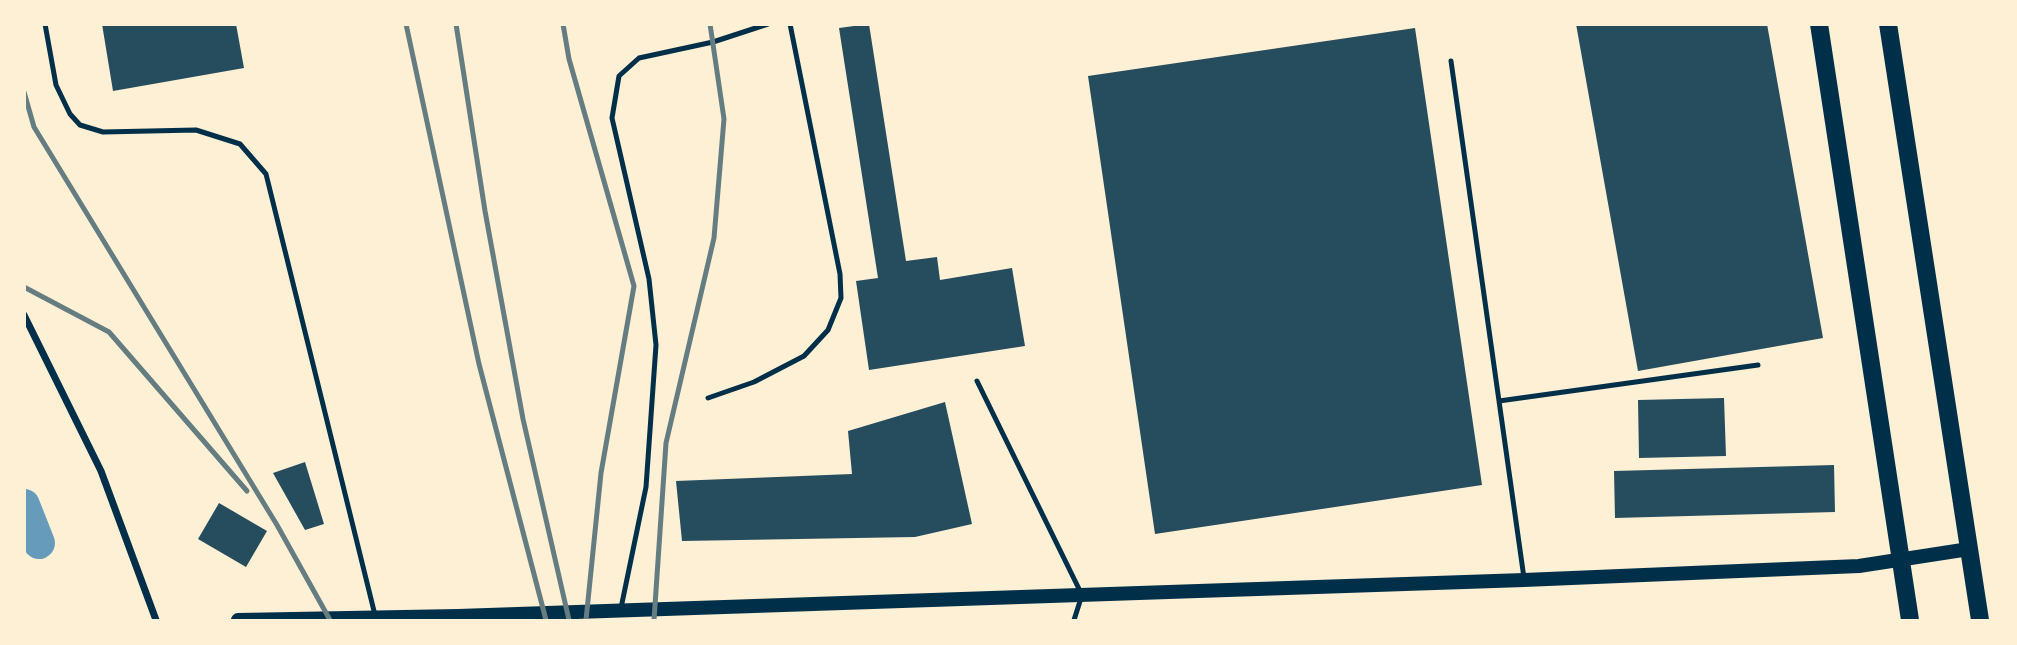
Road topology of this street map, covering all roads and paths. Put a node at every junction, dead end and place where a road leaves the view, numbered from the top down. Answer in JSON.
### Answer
{"nodes":[{"id":1,"x":45,"y":24,"type":"edge"},
{"id":2,"x":768,"y":24,"type":"edge"},
{"id":3,"x":790,"y":24,"type":"edge"},
{"id":4,"x":1819,"y":24,"type":"edge"},
{"id":5,"x":1888,"y":24,"type":"edge"},
{"id":6,"x":1451,"y":61,"type":"dead end"},
{"id":7,"x":24,"y":315,"type":"edge"},
{"id":8,"x":1758,"y":365,"type":"dead end"},
{"id":9,"x":977,"y":381,"type":"dead end"},
{"id":10,"x":708,"y":398,"type":"dead end"},
{"id":11,"x":1499,"y":401,"type":"junction"},
{"id":12,"x":1969,"y":549,"type":"junction"},
{"id":13,"x":1901,"y":560,"type":"junction"},
{"id":14,"x":1524,"y":580,"type":"junction"},
{"id":15,"x":1082,"y":595,"type":"junction"},
{"id":16,"x":621,"y":609,"type":"junction"},
{"id":17,"x":376,"y":618,"type":"junction"},
{"id":18,"x":459,"y":618,"type":"edge"},
{"id":19,"x":156,"y":621,"type":"edge"},
{"id":20,"x":238,"y":621,"type":"edge"},
{"id":21,"x":1074,"y":621,"type":"edge"},
{"id":22,"x":1910,"y":621,"type":"edge"},
{"id":23,"x":1980,"y":621,"type":"edge"}],
"edges":[{"from":1,"to":17,"type":"lane"},
{"from":2,"to":16,"type":"lane"},
{"from":3,"to":10,"type":"lane"},
{"from":4,"to":13,"type":"main road"},
{"from":5,"to":12,"type":"main road"},
{"from":6,"to":11,"type":"lane"},
{"from":7,"to":19,"type":"street"},
{"from":8,"to":11,"type":"lane"},
{"from":9,"to":15,"type":"lane"},
{"from":11,"to":14,"type":"lane"},
{"from":12,"to":13,"type":"main road"},
{"from":12,"to":23,"type":"main road"},
{"from":13,"to":14,"type":"main road"},
{"from":13,"to":22,"type":"main road"},
{"from":14,"to":15,"type":"main road"},
{"from":15,"to":16,"type":"main road"},
{"from":15,"to":21,"type":"lane"},
{"from":16,"to":18,"type":"main road"},
{"from":17,"to":18,"type":"main road"},
{"from":17,"to":20,"type":"main road"}]}
